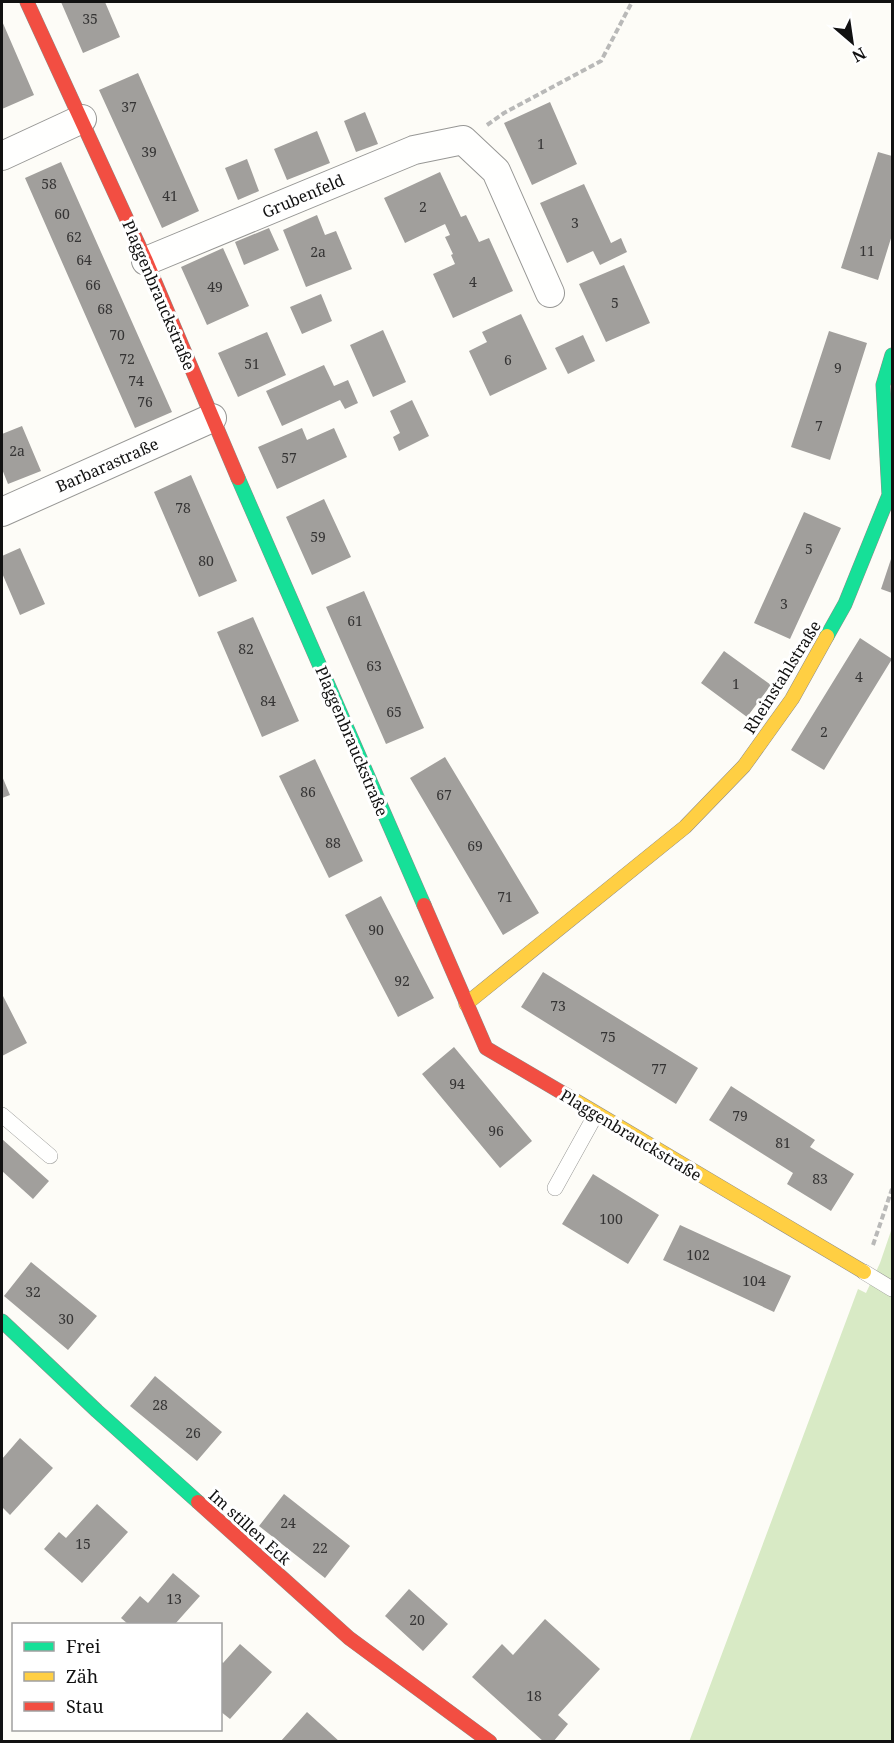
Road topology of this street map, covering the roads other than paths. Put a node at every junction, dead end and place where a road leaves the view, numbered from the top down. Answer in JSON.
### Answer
{"nodes":[{"id":1,"x":27,"y":2,"type":"edge"},
{"id":2,"x":82,"y":119,"type":"junction"},
{"id":3,"x":2,"y":156,"type":"edge"},
{"id":4,"x":146,"y":261,"type":"junction"},
{"id":5,"x":550,"y":292,"type":"dead end"},
{"id":6,"x":892,"y":355,"type":"edge"},
{"id":7,"x":212,"y":418,"type":"junction"},
{"id":8,"x":2,"y":512,"type":"edge"},
{"id":9,"x":466,"y":1005,"type":"junction"},
{"id":10,"x":596,"y":1114,"type":"junction"},
{"id":11,"x":2,"y":1115,"type":"edge"},
{"id":12,"x":50,"y":1156,"type":"dead end"},
{"id":13,"x":555,"y":1188,"type":"dead end"},
{"id":14,"x":864,"y":1272,"type":"joint"},
{"id":15,"x":892,"y":1289,"type":"edge"},
{"id":16,"x":2,"y":1321,"type":"edge"},
{"id":17,"x":490,"y":1742,"type":"edge"}],
"edges":[{"from":1,"to":2,"type":"street","name":"Plaggenbrauckstraße"},
{"from":2,"to":3,"type":"street"},
{"from":2,"to":4,"type":"street","name":"Plaggenbrauckstraße"},
{"from":4,"to":5,"type":"street","name":"Grubenfeld"},
{"from":4,"to":7,"type":"street","name":"Plaggenbrauckstraße"},
{"from":6,"to":9,"type":"street","name":"Rheinstahlstraße"},
{"from":7,"to":8,"type":"street","name":"Barbarastraße"},
{"from":7,"to":9,"type":"street","name":"Plaggenbrauckstraße"},
{"from":9,"to":10,"type":"street","name":"Plaggenbrauckstraße"},
{"from":10,"to":13,"type":"lane"},
{"from":10,"to":14,"type":"street","name":"Plaggenbrauckstraße"},
{"from":11,"to":12,"type":"lane"},
{"from":14,"to":15,"type":"lane","name":"Plaggenbrauckstraße"},
{"from":16,"to":17,"type":"street","name":"Im stillen Eck"}]}
